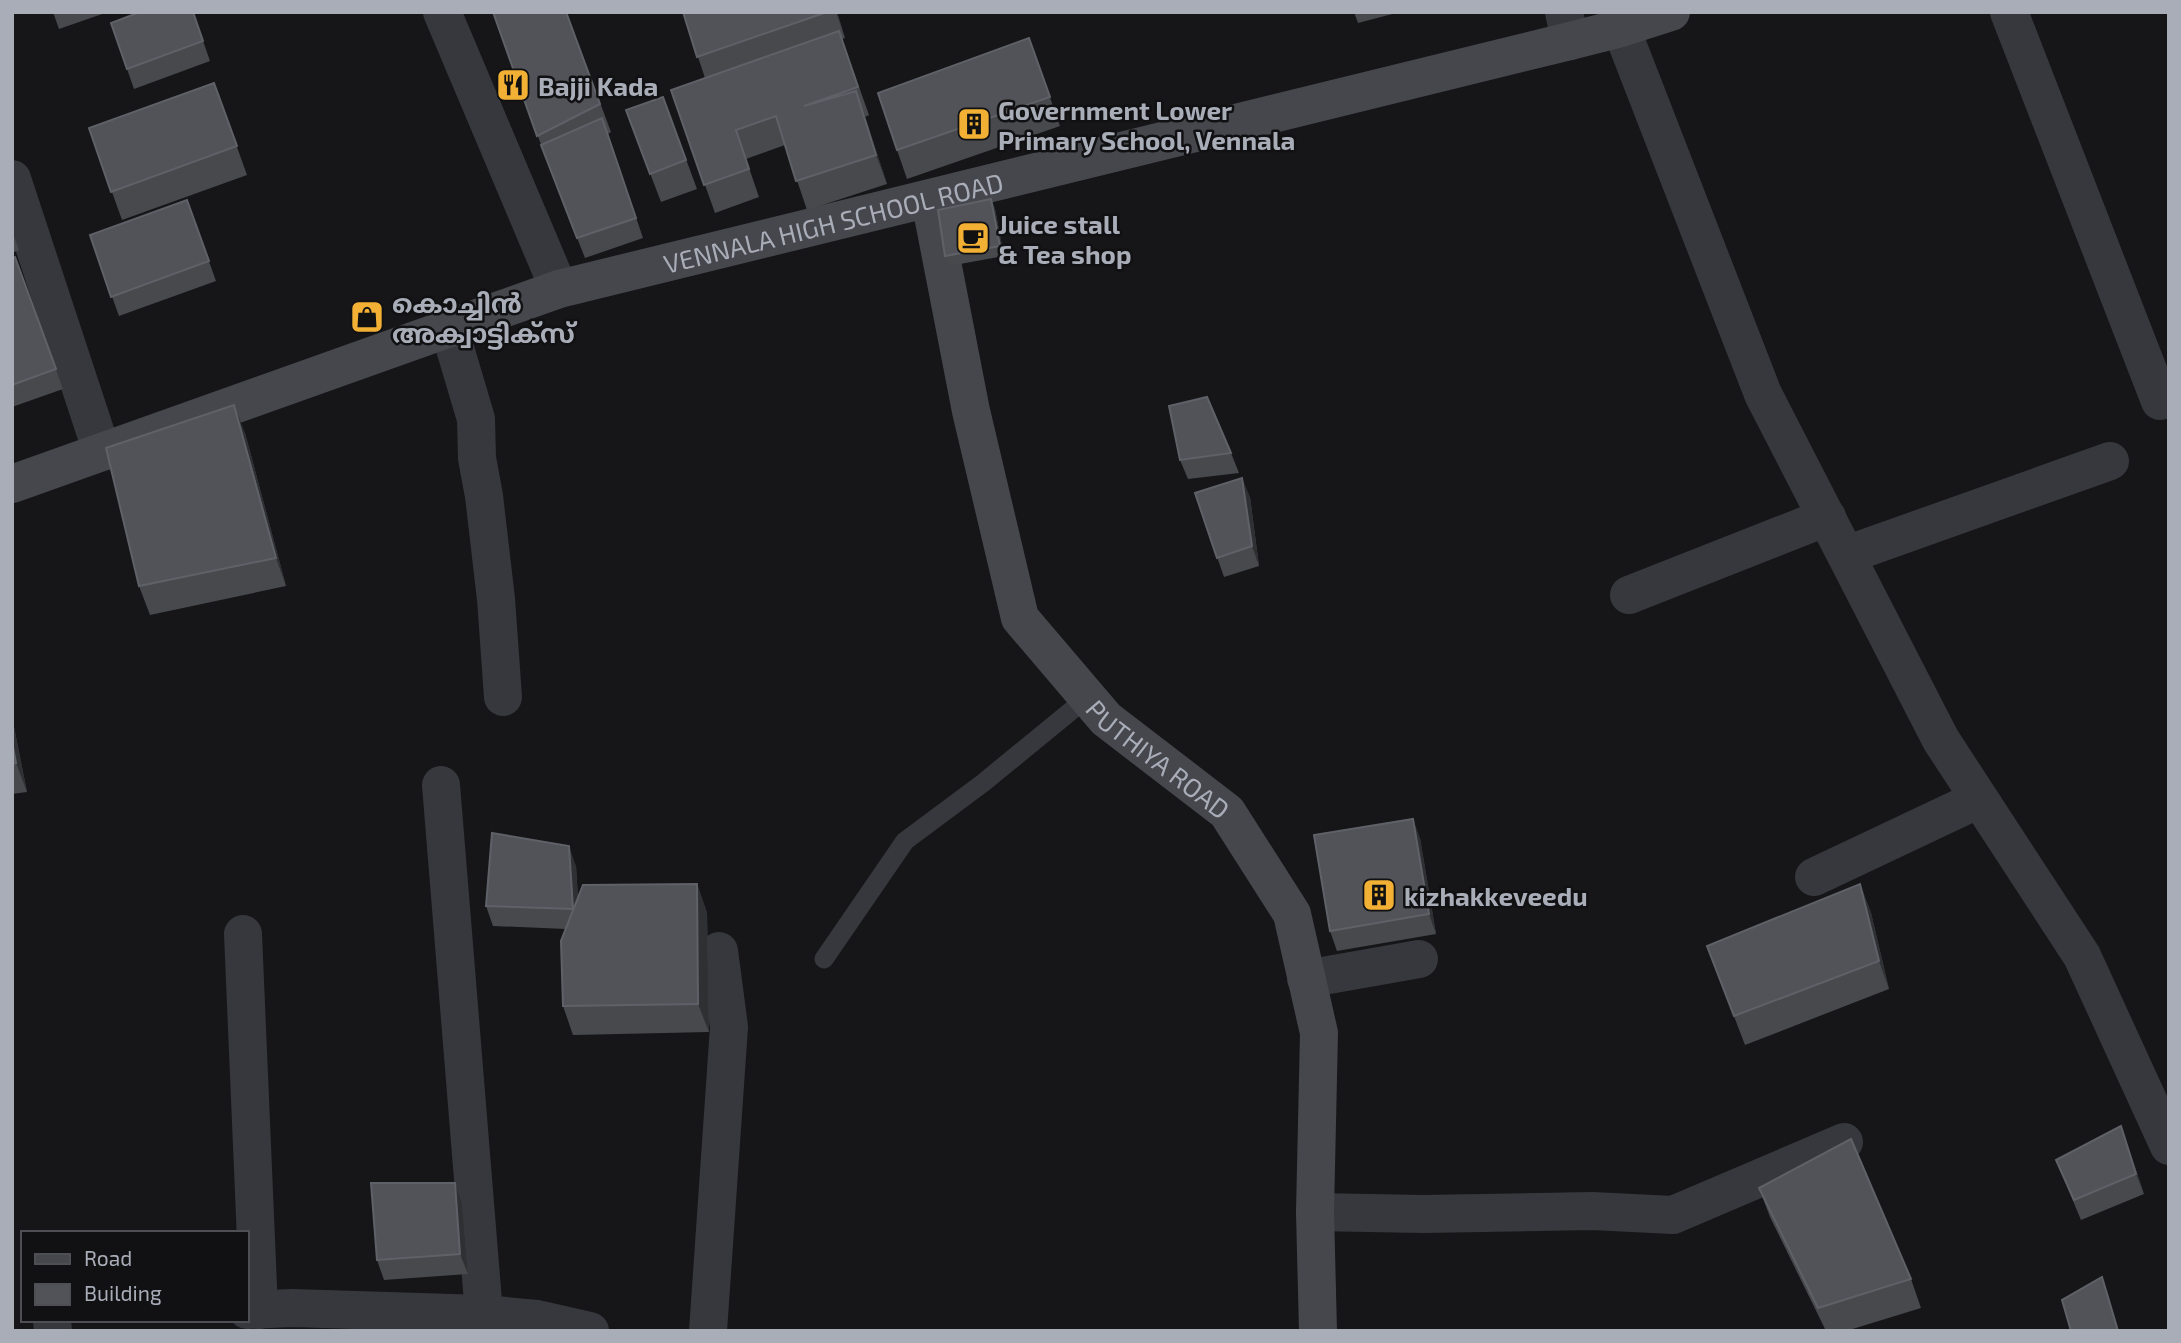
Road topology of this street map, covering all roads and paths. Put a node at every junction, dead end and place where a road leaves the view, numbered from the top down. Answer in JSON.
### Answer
{"nodes":[{"id":1,"x":442,"y":12,"type":"edge"},
{"id":2,"x":1671,"y":12,"type":"edge"},
{"id":3,"x":2010,"y":12,"type":"edge"},
{"id":4,"x":1567,"y":27,"type":"edge"},
{"id":5,"x":1621,"y":29,"type":"junction"},
{"id":6,"x":12,"y":179,"type":"edge"},
{"id":7,"x":930,"y":200,"type":"junction"},
{"id":8,"x":559,"y":289,"type":"junction"},
{"id":9,"x":449,"y":328,"type":"junction"},
{"id":10,"x":2169,"y":399,"type":"edge"},
{"id":11,"x":102,"y":452,"type":"junction"},
{"id":12,"x":2109,"y":461,"type":"dead end"},
{"id":13,"x":12,"y":484,"type":"edge"},
{"id":14,"x":1826,"y":517,"type":"junction"},
{"id":15,"x":1846,"y":555,"type":"junction"},
{"id":16,"x":1629,"y":595,"type":"dead end"},
{"id":17,"x":503,"y":697,"type":"dead end"},
{"id":18,"x":1088,"y":697,"type":"junction"},
{"id":19,"x":441,"y":785,"type":"dead end"},
{"id":20,"x":1979,"y":799,"type":"junction"},
{"id":21,"x":1814,"y":877,"type":"dead end"},
{"id":22,"x":243,"y":934,"type":"dead end"},
{"id":23,"x":719,"y":950,"type":"dead end"},
{"id":24,"x":824,"y":959,"type":"dead end"},
{"id":25,"x":1419,"y":959,"type":"dead end"},
{"id":26,"x":1307,"y":979,"type":"junction"},
{"id":27,"x":1844,"y":1142,"type":"edge"},
{"id":28,"x":2169,"y":1146,"type":"edge"},
{"id":29,"x":1315,"y":1212,"type":"junction"},
{"id":30,"x":253,"y":1310,"type":"edge"},
{"id":31,"x":484,"y":1314,"type":"junction"},
{"id":32,"x":590,"y":1331,"type":"edge"},
{"id":33,"x":708,"y":1331,"type":"edge"},
{"id":34,"x":1318,"y":1331,"type":"edge"}],
"edges":[{"from":1,"to":8,"type":"street"},
{"from":2,"to":5,"type":"main road","name":"VENNALA HIGH SCHOOL ROAD"},
{"from":3,"to":10,"type":"street"},
{"from":4,"to":5,"type":"main road","name":"VENNALA HIGH SCHOOL ROAD"},
{"from":4,"to":7,"type":"main road","name":"VENNALA HIGH SCHOOL ROAD"},
{"from":5,"to":14,"type":"street"},
{"from":6,"to":11,"type":"street"},
{"from":7,"to":8,"type":"main road","name":"VENNALA HIGH SCHOOL ROAD"},
{"from":7,"to":18,"type":"main road","name":"PUTHIYA ROAD"},
{"from":8,"to":9,"type":"main road","name":"VENNALA HIGH SCHOOL ROAD"},
{"from":9,"to":11,"type":"main road","name":"VENNALA HIGH SCHOOL ROAD"},
{"from":9,"to":17,"type":"street"},
{"from":11,"to":13,"type":"main road","name":"VENNALA HIGH SCHOOL ROAD"},
{"from":12,"to":15,"type":"street"},
{"from":14,"to":15,"type":"street"},
{"from":14,"to":16,"type":"street"},
{"from":15,"to":20,"type":"street"},
{"from":18,"to":24,"type":"lane"},
{"from":18,"to":26,"type":"main road","name":"PUTHIYA ROAD"},
{"from":19,"to":31,"type":"street"},
{"from":20,"to":21,"type":"street"},
{"from":20,"to":28,"type":"street"},
{"from":22,"to":30,"type":"street"},
{"from":23,"to":33,"type":"street"},
{"from":25,"to":26,"type":"street"},
{"from":26,"to":29,"type":"main road","name":"PUTHIYA ROAD"},
{"from":27,"to":29,"type":"street"},
{"from":29,"to":34,"type":"main road","name":"PUTHIYA ROAD"},
{"from":30,"to":31,"type":"street"},
{"from":31,"to":32,"type":"street"}]}
